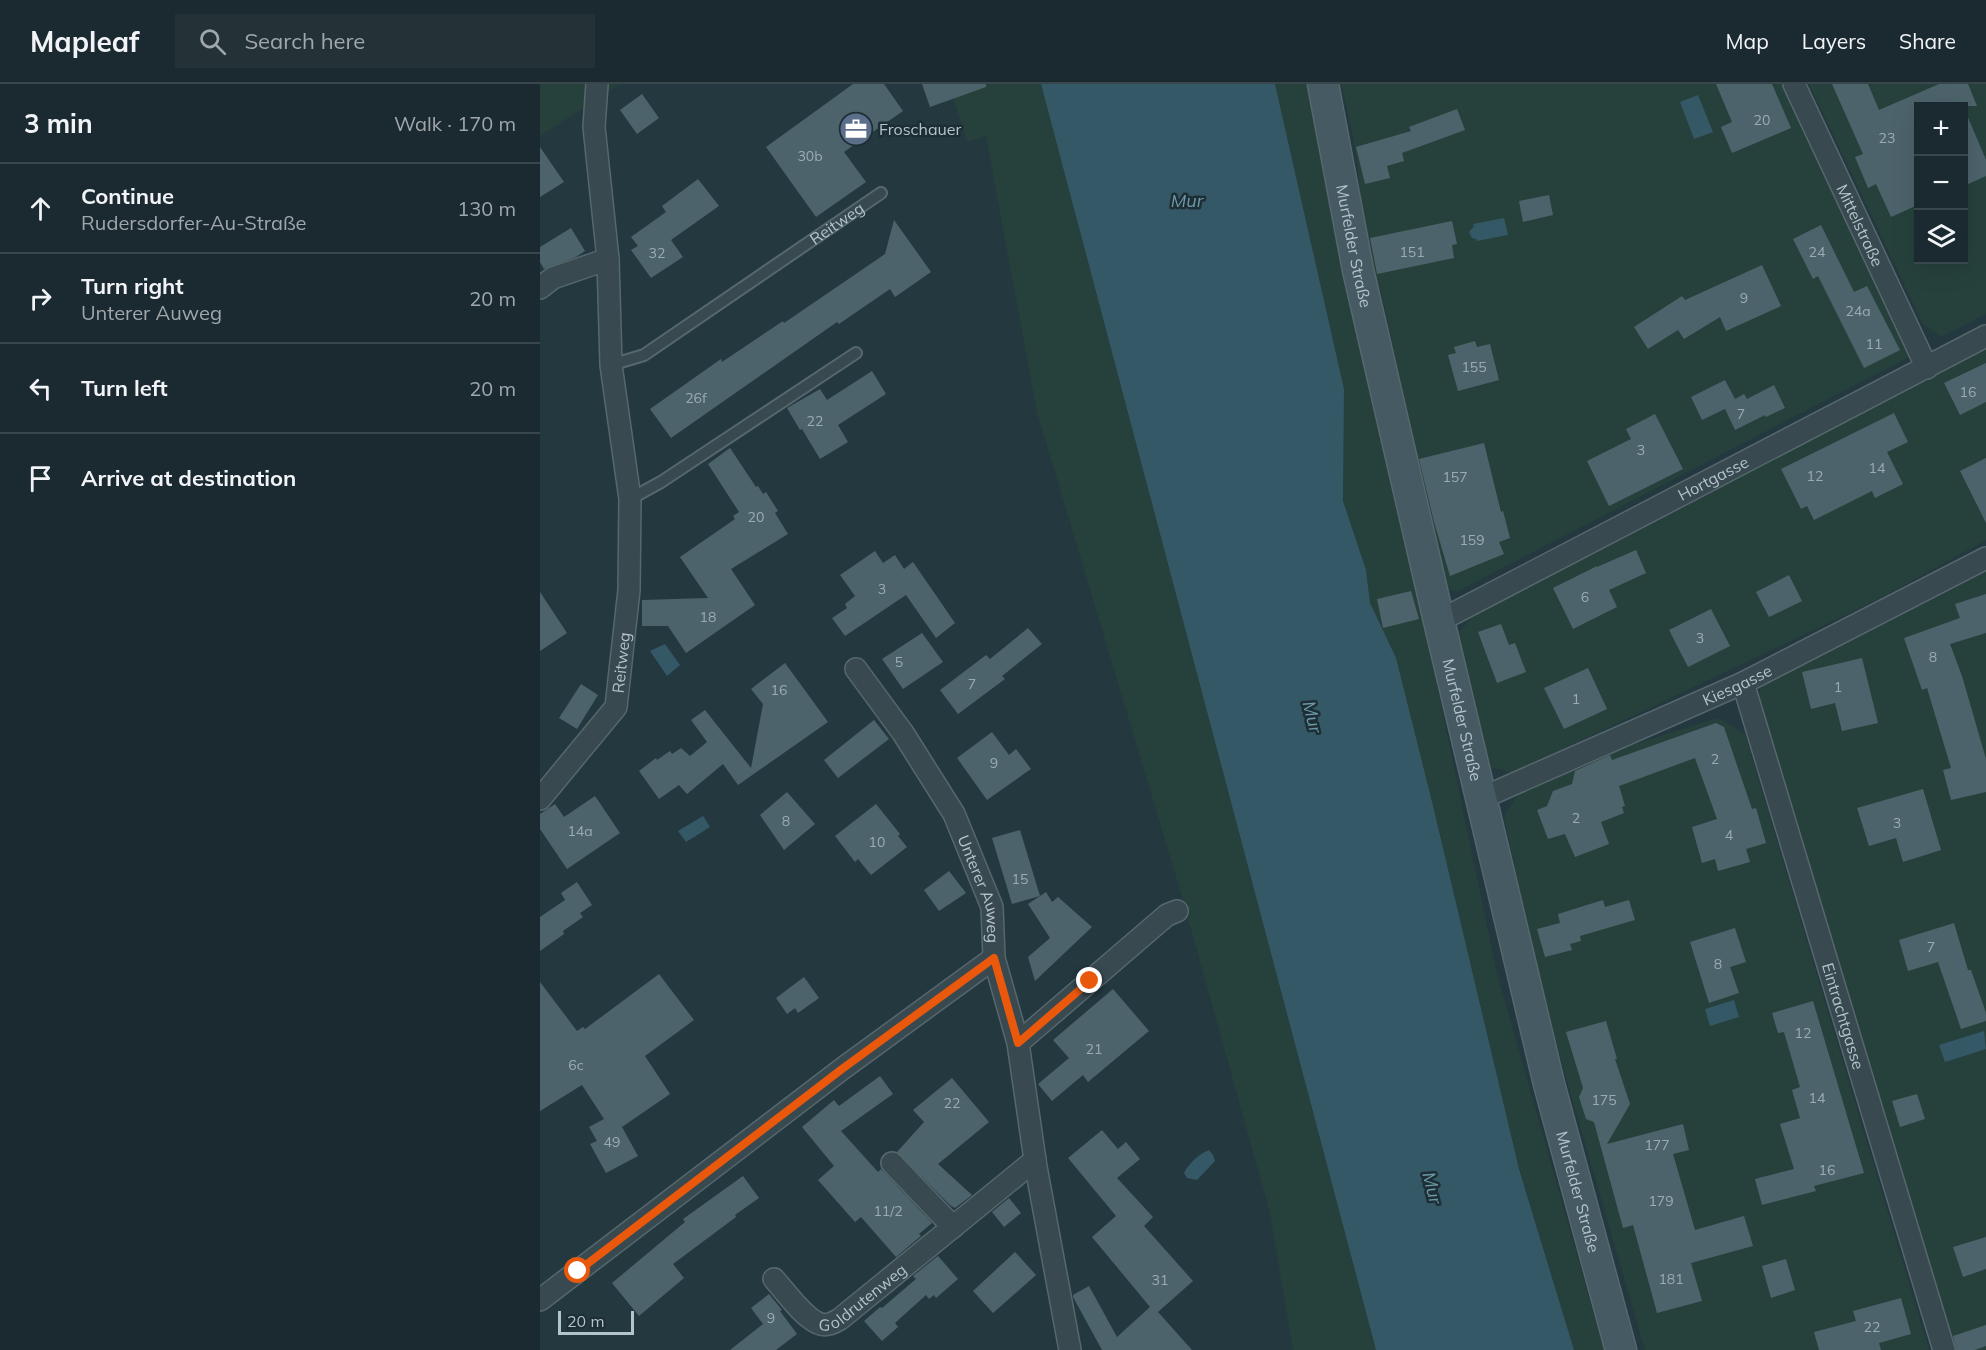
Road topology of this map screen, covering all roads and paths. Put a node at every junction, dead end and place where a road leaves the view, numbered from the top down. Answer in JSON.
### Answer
{"nodes":[{"id":1,"x":597,"y":84,"type":"edge"},
{"id":2,"x":1323,"y":84,"type":"edge"},
{"id":3,"x":1794,"y":84,"type":"edge"},
{"id":4,"x":881,"y":193,"type":"dead end"},
{"id":5,"x":608,"y":259,"type":"junction"},
{"id":6,"x":540,"y":288,"type":"edge"},
{"id":7,"x":1986,"y":336,"type":"edge"},
{"id":8,"x":856,"y":353,"type":"dead end"},
{"id":9,"x":611,"y":365,"type":"junction"},
{"id":10,"x":1927,"y":368,"type":"junction"},
{"id":11,"x":630,"y":499,"type":"junction"},
{"id":12,"x":1986,"y":558,"type":"edge"},
{"id":13,"x":1440,"y":621,"type":"junction"},
{"id":14,"x":856,"y":669,"type":"dead end"},
{"id":15,"x":1743,"y":683,"type":"junction"},
{"id":16,"x":1482,"y":798,"type":"junction"},
{"id":17,"x":540,"y":799,"type":"edge"},
{"id":18,"x":1177,"y":911,"type":"dead end"},
{"id":19,"x":994,"y":958,"type":"junction"},
{"id":20,"x":1018,"y":1043,"type":"junction"},
{"id":21,"x":1035,"y":1160,"type":"junction"},
{"id":22,"x":892,"y":1163,"type":"dead end"},
{"id":23,"x":953,"y":1227,"type":"junction"},
{"id":24,"x":774,"y":1279,"type":"dead end"},
{"id":25,"x":540,"y":1300,"type":"edge"},
{"id":26,"x":1070,"y":1350,"type":"edge"},
{"id":27,"x":1621,"y":1350,"type":"edge"},
{"id":28,"x":1944,"y":1350,"type":"edge"}],
"edges":[{"from":1,"to":5,"type":"street","name":"Reitweg"},
{"from":2,"to":13,"type":"street","name":"Murfelder Straße"},
{"from":3,"to":10,"type":"street","name":"Mittelstraße"},
{"from":4,"to":9,"type":"lane","name":"Reitweg"},
{"from":5,"to":6,"type":"street"},
{"from":5,"to":9,"type":"street","name":"Reitweg"},
{"from":7,"to":10,"type":"street","name":"Hortgasse"},
{"from":8,"to":11,"type":"lane"},
{"from":9,"to":11,"type":"street","name":"Reitweg"},
{"from":10,"to":13,"type":"street","name":"Hortgasse"},
{"from":11,"to":17,"type":"street","name":"Reitweg"},
{"from":12,"to":15,"type":"street","name":"Kiesgasse"},
{"from":13,"to":16,"type":"street","name":"Murfelder Straße"},
{"from":14,"to":19,"type":"street","name":"Unterer Auweg"},
{"from":15,"to":16,"type":"street","name":"Kiesgasse"},
{"from":15,"to":28,"type":"street","name":"Eintrachtgasse"},
{"from":16,"to":27,"type":"street","name":"Murfelder Straße"},
{"from":18,"to":20,"type":"street"},
{"from":19,"to":20,"type":"street","name":"Unterer Auweg"},
{"from":19,"to":25,"type":"street"},
{"from":20,"to":21,"type":"street","name":"Unterer Auweg"},
{"from":21,"to":23,"type":"street","name":"Goldrutenweg"},
{"from":21,"to":26,"type":"street","name":"Unterer Auweg"},
{"from":22,"to":23,"type":"street"},
{"from":23,"to":24,"type":"street","name":"Goldrutenweg"}]}
